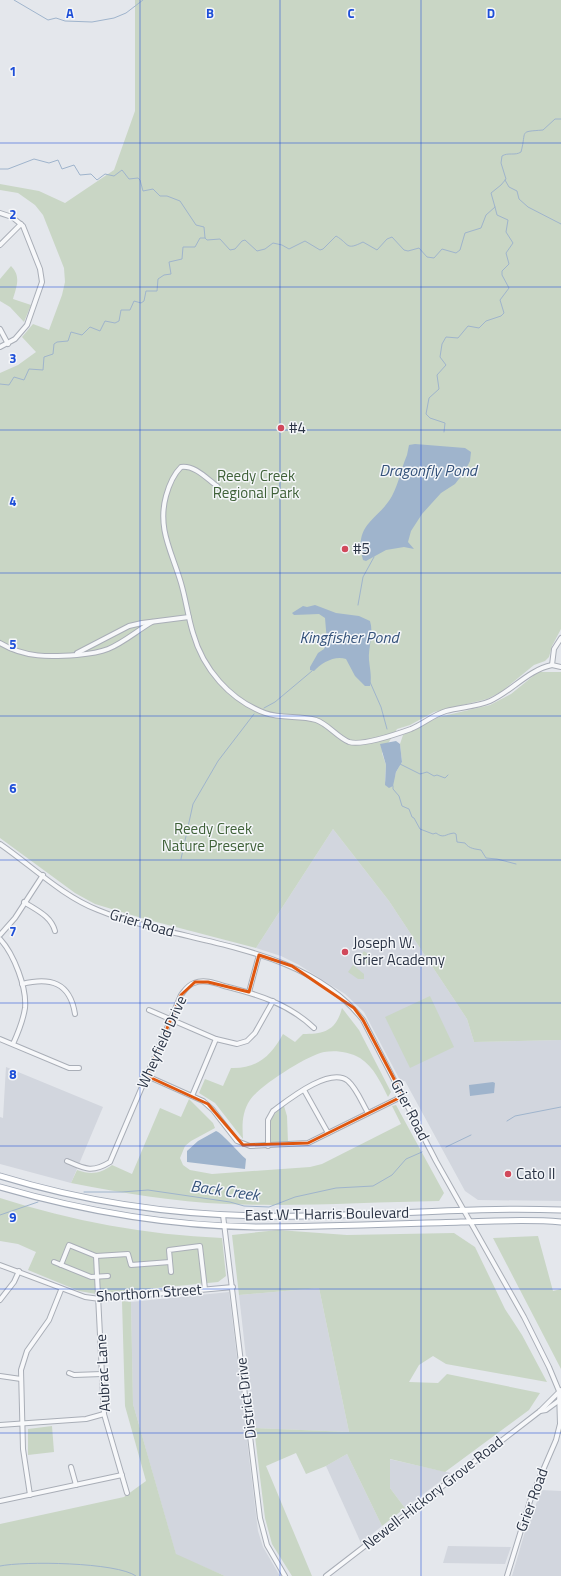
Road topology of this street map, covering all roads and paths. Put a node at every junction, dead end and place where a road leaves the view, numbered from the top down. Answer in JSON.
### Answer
{"nodes":[{"id":1,"x":0,"y":213,"type":"edge"},
{"id":2,"x":21,"y":224,"type":"junction"},
{"id":3,"x":0,"y":245,"type":"edge"},
{"id":4,"x":0,"y":329,"type":"edge"},
{"id":5,"x":8,"y":344,"type":"junction"},
{"id":6,"x":0,"y":347,"type":"edge"},
{"id":7,"x":217,"y":486,"type":"dead end"},
{"id":8,"x":189,"y":617,"type":"junction"},
{"id":9,"x":152,"y":622,"type":"junction"},
{"id":10,"x":561,"y":638,"type":"edge"},
{"id":11,"x":0,"y":643,"type":"edge"},
{"id":12,"x":67,"y":656,"type":"junction"},
{"id":13,"x":552,"y":665,"type":"junction"},
{"id":14,"x":561,"y":667,"type":"edge"},
{"id":15,"x":0,"y":844,"type":"edge"},
{"id":16,"x":43,"y":875,"type":"junction"},
{"id":17,"x":24,"y":902,"type":"junction"},
{"id":18,"x":55,"y":931,"type":"dead end"},
{"id":19,"x":0,"y":935,"type":"edge"},
{"id":20,"x":0,"y":939,"type":"edge"},
{"id":21,"x":259,"y":955,"type":"junction"},
{"id":22,"x":22,"y":984,"type":"junction"},
{"id":23,"x":249,"y":992,"type":"junction"},
{"id":24,"x":273,"y":1001,"type":"junction"},
{"id":25,"x":148,"y":1010,"type":"dead end"},
{"id":26,"x":75,"y":1014,"type":"dead end"},
{"id":27,"x":171,"y":1020,"type":"junction"},
{"id":28,"x":314,"y":1028,"type":"dead end"},
{"id":29,"x":0,"y":1039,"type":"edge"},
{"id":30,"x":216,"y":1039,"type":"junction"},
{"id":31,"x":13,"y":1044,"type":"junction"},
{"id":32,"x":79,"y":1068,"type":"dead end"},
{"id":33,"x":147,"y":1076,"type":"junction"},
{"id":34,"x":304,"y":1090,"type":"junction"},
{"id":35,"x":192,"y":1096,"type":"junction"},
{"id":36,"x":402,"y":1096,"type":"junction"},
{"id":37,"x":368,"y":1113,"type":"junction"},
{"id":38,"x":328,"y":1133,"type":"junction"},
{"id":39,"x":268,"y":1146,"type":"junction"},
{"id":40,"x":67,"y":1162,"type":"dead end"},
{"id":41,"x":0,"y":1176,"type":"edge"},
{"id":42,"x":0,"y":1187,"type":"edge"},
{"id":43,"x":561,"y":1210,"type":"edge"},
{"id":44,"x":464,"y":1211,"type":"junction"},
{"id":45,"x":223,"y":1215,"type":"junction"},
{"id":46,"x":471,"y":1222,"type":"junction"},
{"id":47,"x":561,"y":1222,"type":"edge"},
{"id":48,"x":225,"y":1226,"type":"junction"},
{"id":49,"x":96,"y":1256,"type":"junction"},
{"id":50,"x":54,"y":1262,"type":"dead end"},
{"id":51,"x":170,"y":1262,"type":"junction"},
{"id":52,"x":0,"y":1265,"type":"edge"},
{"id":53,"x":61,"y":1265,"type":"junction"},
{"id":54,"x":19,"y":1271,"type":"junction"},
{"id":55,"x":171,"y":1272,"type":"dead end"},
{"id":56,"x":108,"y":1276,"type":"dead end"},
{"id":57,"x":97,"y":1277,"type":"junction"},
{"id":58,"x":233,"y":1287,"type":"junction"},
{"id":59,"x":205,"y":1289,"type":"junction"},
{"id":60,"x":61,"y":1290,"type":"junction"},
{"id":61,"x":100,"y":1299,"type":"junction"},
{"id":62,"x":0,"y":1300,"type":"edge"},
{"id":63,"x":69,"y":1373,"type":"dead end"},
{"id":64,"x":102,"y":1374,"type":"junction"},
{"id":65,"x":0,"y":1376,"type":"edge"},
{"id":66,"x":21,"y":1379,"type":"junction"},
{"id":67,"x":560,"y":1390,"type":"edge"},
{"id":68,"x":561,"y":1399,"type":"edge"},
{"id":69,"x":540,"y":1411,"type":"junction"},
{"id":70,"x":104,"y":1414,"type":"junction"},
{"id":71,"x":22,"y":1424,"type":"junction"},
{"id":72,"x":0,"y":1425,"type":"edge"},
{"id":73,"x":71,"y":1467,"type":"dead end"},
{"id":74,"x":122,"y":1476,"type":"junction"},
{"id":75,"x":76,"y":1485,"type":"junction"},
{"id":76,"x":127,"y":1493,"type":"dead end"},
{"id":77,"x":30,"y":1495,"type":"junction"},
{"id":78,"x":0,"y":1501,"type":"edge"},
{"id":79,"x":285,"y":1576,"type":"edge"},
{"id":80,"x":326,"y":1576,"type":"edge"},
{"id":81,"x":506,"y":1576,"type":"edge"}],
"edges":[{"from":1,"to":2,"type":"street"},
{"from":2,"to":3,"type":"street"},
{"from":2,"to":5,"type":"street"},
{"from":4,"to":5,"type":"street"},
{"from":5,"to":6,"type":"street"},
{"from":7,"to":8,"type":"street"},
{"from":8,"to":9,"type":"street"},
{"from":8,"to":13,"type":"street"},
{"from":9,"to":12,"type":"street"},
{"from":9,"to":12,"type":"street"},
{"from":10,"to":13,"type":"street"},
{"from":11,"to":12,"type":"street"},
{"from":13,"to":14,"type":"street"},
{"from":15,"to":16,"type":"street","name":"Grier Road"},
{"from":16,"to":17,"type":"street"},
{"from":16,"to":21,"type":"street","name":"Grier Road"},
{"from":17,"to":18,"type":"street"},
{"from":17,"to":19,"type":"street"},
{"from":20,"to":22,"type":"street"},
{"from":21,"to":23,"type":"street"},
{"from":21,"to":36,"type":"street","name":"Grier Road"},
{"from":22,"to":26,"type":"street"},
{"from":22,"to":31,"type":"street"},
{"from":23,"to":24,"type":"street","name":"Wheyfield Drive"},
{"from":23,"to":27,"type":"street","name":"Wheyfield Drive"},
{"from":24,"to":28,"type":"street","name":"Wheyfield Drive"},
{"from":24,"to":30,"type":"street"},
{"from":25,"to":27,"type":"street"},
{"from":27,"to":30,"type":"street"},
{"from":27,"to":33,"type":"street","name":"Wheyfield Drive"},
{"from":29,"to":31,"type":"street"},
{"from":30,"to":35,"type":"street"},
{"from":31,"to":32,"type":"street"},
{"from":33,"to":35,"type":"street"},
{"from":33,"to":40,"type":"street","name":"Wheyfield Drive"},
{"from":34,"to":37,"type":"street"},
{"from":34,"to":38,"type":"street"},
{"from":34,"to":39,"type":"street"},
{"from":35,"to":39,"type":"street"},
{"from":36,"to":37,"type":"street"},
{"from":36,"to":44,"type":"street","name":"Grier Road"},
{"from":37,"to":38,"type":"street"},
{"from":38,"to":39,"type":"street"},
{"from":41,"to":45,"type":"main road","name":"East W T Harris Boulevard"},
{"from":42,"to":48,"type":"main road","name":"East W T Harris Boulevard"},
{"from":43,"to":44,"type":"main road","name":"East W T Harris Boulevard"},
{"from":44,"to":45,"type":"main road","name":"East W T Harris Boulevard"},
{"from":44,"to":46,"type":"street","name":"Grier Road"},
{"from":45,"to":48,"type":"street","name":"District Drive"},
{"from":46,"to":47,"type":"main road","name":"East W T Harris Boulevard"},
{"from":46,"to":48,"type":"main road","name":"East W T Harris Boulevard"},
{"from":46,"to":67,"type":"street","name":"Grier Road"},
{"from":48,"to":58,"type":"street","name":"District Drive"},
{"from":49,"to":51,"type":"street"},
{"from":49,"to":53,"type":"street"},
{"from":49,"to":57,"type":"street","name":"Aubrac Lane"},
{"from":50,"to":53,"type":"street"},
{"from":51,"to":55,"type":"street"},
{"from":51,"to":59,"type":"street"},
{"from":52,"to":54,"type":"street","name":"Shorthorn Street"},
{"from":53,"to":57,"type":"street"},
{"from":54,"to":60,"type":"street","name":"Shorthorn Street"},
{"from":54,"to":62,"type":"street"},
{"from":56,"to":57,"type":"street"},
{"from":57,"to":61,"type":"street","name":"Aubrac Lane"},
{"from":58,"to":59,"type":"street","name":"Shorthorn Street"},
{"from":58,"to":79,"type":"street","name":"District Drive"},
{"from":59,"to":61,"type":"street","name":"Shorthorn Street"},
{"from":60,"to":61,"type":"street","name":"Shorthorn Street"},
{"from":60,"to":66,"type":"street"},
{"from":61,"to":64,"type":"street","name":"Aubrac Lane"},
{"from":63,"to":64,"type":"street"},
{"from":64,"to":70,"type":"street","name":"Aubrac Lane"},
{"from":65,"to":66,"type":"street"},
{"from":66,"to":71,"type":"street"},
{"from":67,"to":68,"type":"street","name":"Grier Road"},
{"from":67,"to":69,"type":"street","name":"Newell-Hickory Grove Road"},
{"from":68,"to":69,"type":"street","name":"Newell-Hickory Grove Road"},
{"from":68,"to":81,"type":"street","name":"Grier Road"},
{"from":69,"to":80,"type":"street","name":"Newell-Hickory Grove Road"},
{"from":70,"to":71,"type":"street"},
{"from":70,"to":74,"type":"street","name":"Aubrac Lane"},
{"from":71,"to":72,"type":"street"},
{"from":71,"to":77,"type":"street"},
{"from":73,"to":75,"type":"street"},
{"from":74,"to":75,"type":"street"},
{"from":74,"to":76,"type":"street","name":"Aubrac Lane"},
{"from":75,"to":77,"type":"street"},
{"from":77,"to":78,"type":"street"}]}
